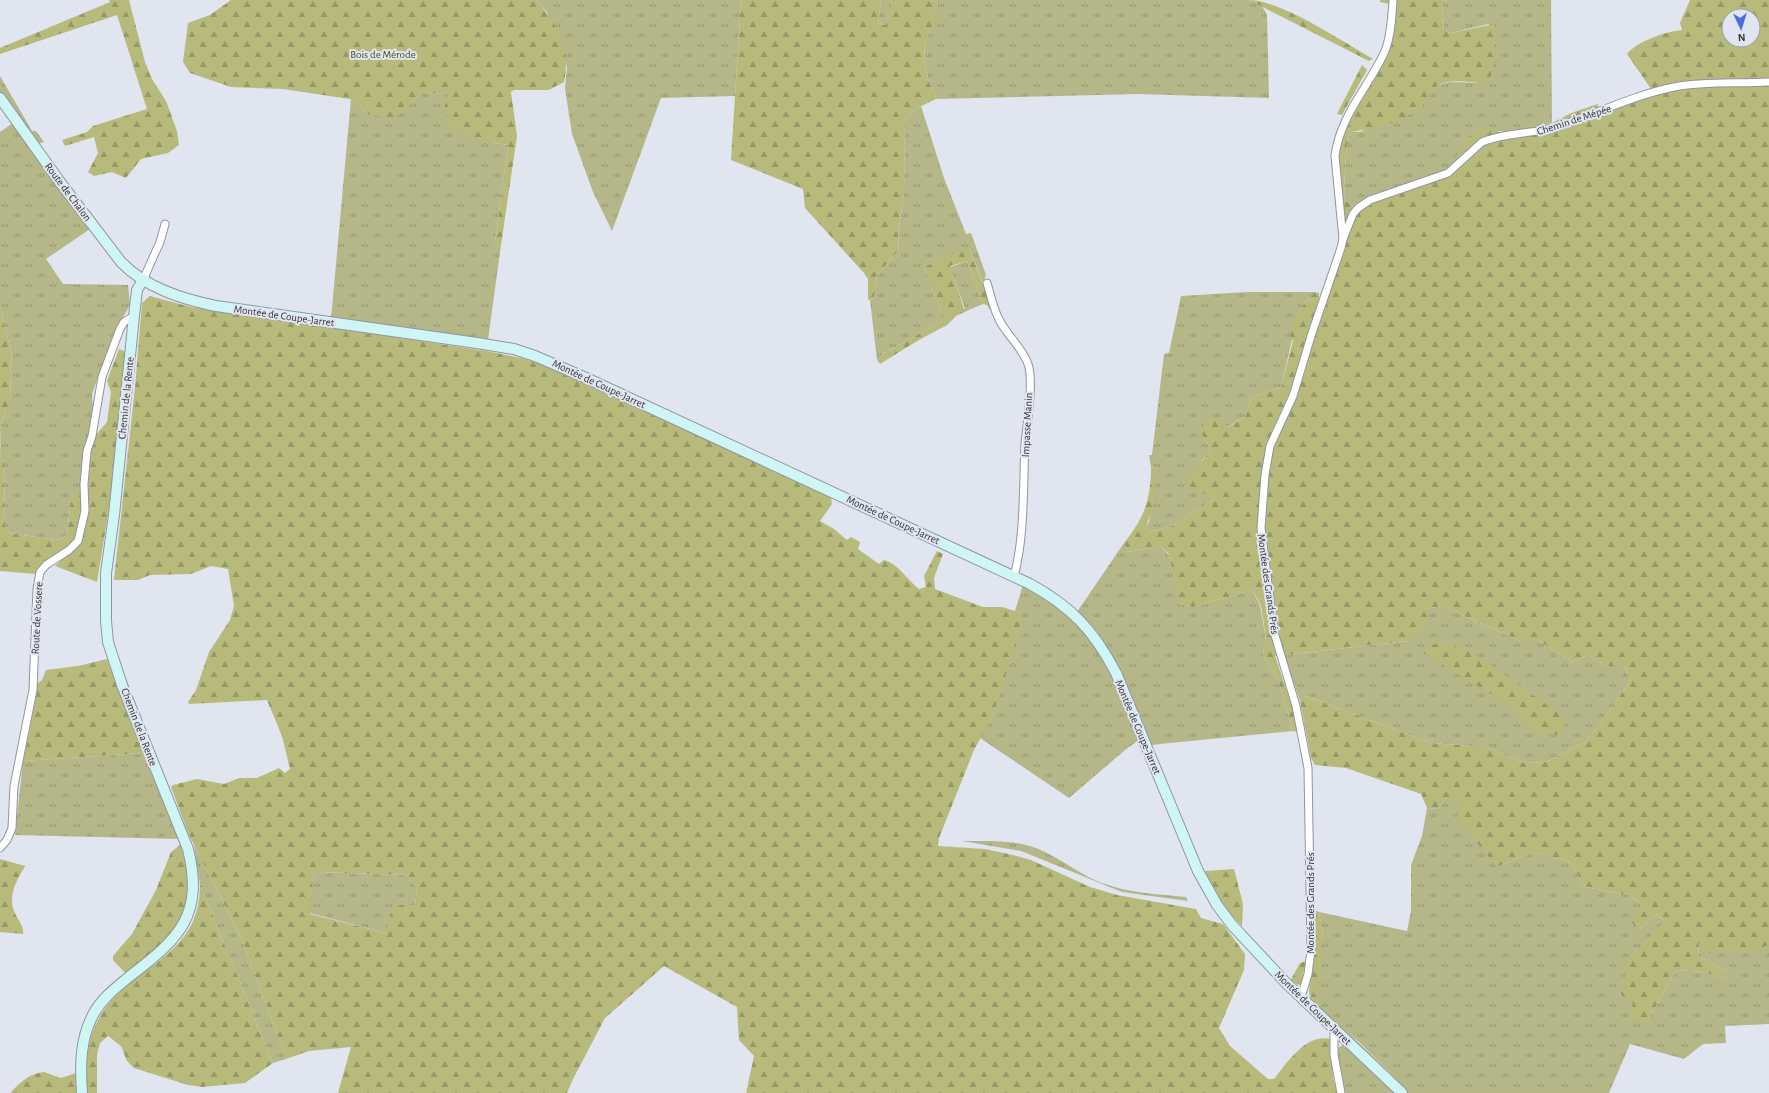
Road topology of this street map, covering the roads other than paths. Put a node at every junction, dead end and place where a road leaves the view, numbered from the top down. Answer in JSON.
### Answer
{"nodes":[{"id":1,"x":1393,"y":0,"type":"edge"},
{"id":2,"x":1769,"y":82,"type":"edge"},
{"id":3,"x":0,"y":98,"type":"edge"},
{"id":4,"x":165,"y":224,"type":"dead end"},
{"id":5,"x":1343,"y":239,"type":"junction"},
{"id":6,"x":143,"y":280,"type":"junction"},
{"id":7,"x":987,"y":283,"type":"dead end"},
{"id":8,"x":134,"y":316,"type":"junction"},
{"id":9,"x":1014,"y":576,"type":"junction"},
{"id":10,"x":0,"y":848,"type":"edge"},
{"id":11,"x":1301,"y":998,"type":"junction"},
{"id":12,"x":1334,"y":1029,"type":"junction"},
{"id":13,"x":82,"y":1093,"type":"edge"},
{"id":14,"x":1341,"y":1093,"type":"edge"},
{"id":15,"x":1402,"y":1093,"type":"edge"}],
"edges":[{"from":1,"to":5,"type":"street","name":"Montée des Grands Prés"},
{"from":2,"to":5,"type":"street","name":"Chemin de Mépée"},
{"from":3,"to":6,"type":"main road","name":"Route de Chalon"},
{"from":4,"to":6,"type":"street"},
{"from":5,"to":11,"type":"street","name":"Montée des Grands Prés"},
{"from":6,"to":8,"type":"main road","name":"Chemin de la Rente"},
{"from":6,"to":9,"type":"main road","name":"Montée de Coupe-Jarret"},
{"from":7,"to":9,"type":"street","name":"Impasse Manin"},
{"from":8,"to":10,"type":"street","name":"Route de Vossere"},
{"from":8,"to":13,"type":"main road","name":"Chemin de la Rente"},
{"from":9,"to":11,"type":"main road","name":"Montée de Coupe-Jarret"},
{"from":11,"to":12,"type":"main road","name":"Montée de Coupe-Jarret"},
{"from":12,"to":14,"type":"street"},
{"from":12,"to":15,"type":"main road","name":"Montée de Coupe-Jarret"}]}
